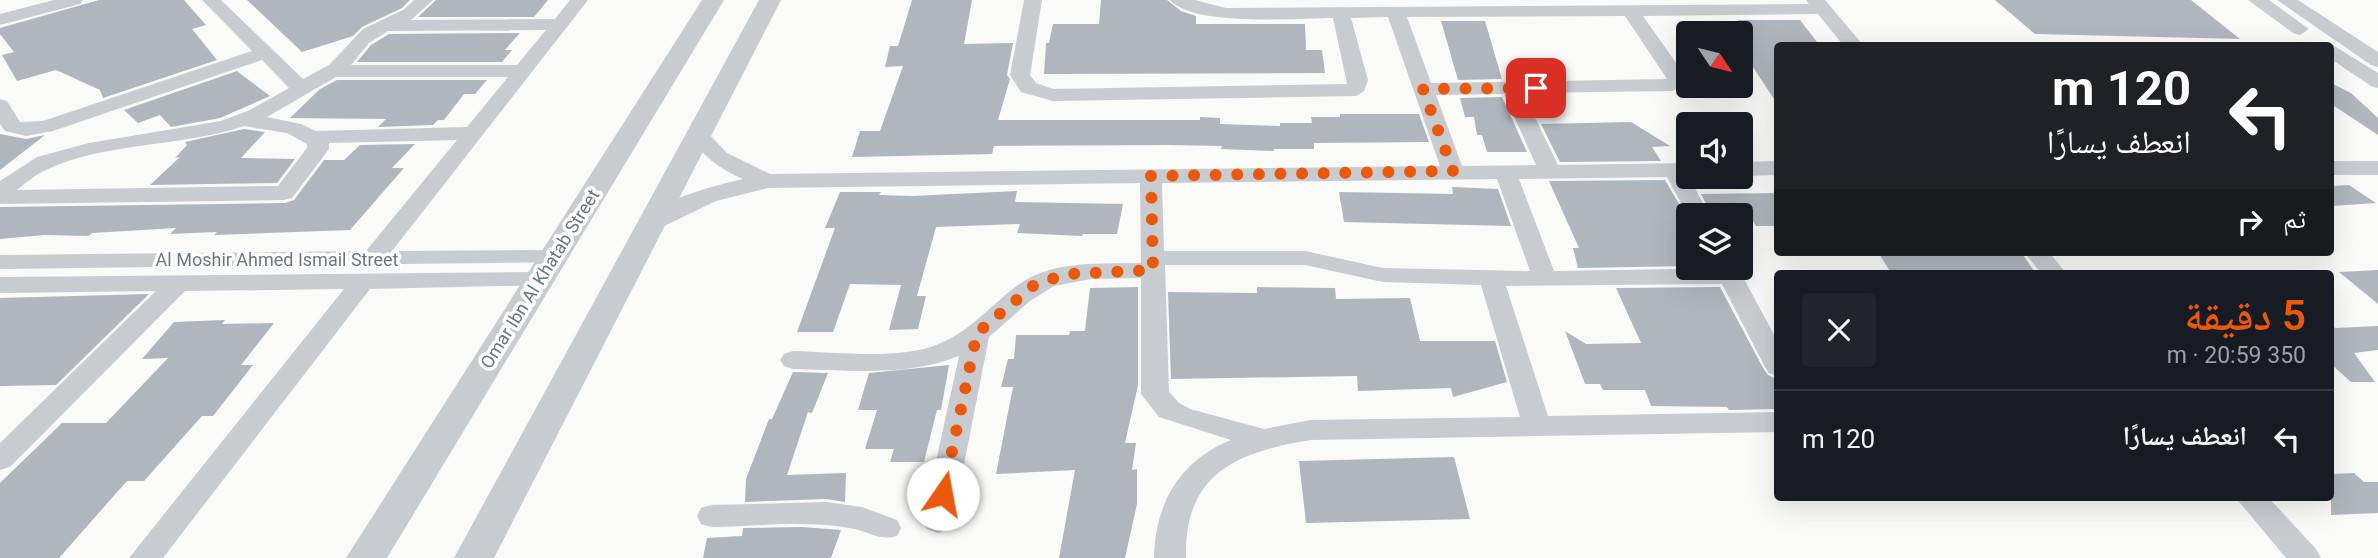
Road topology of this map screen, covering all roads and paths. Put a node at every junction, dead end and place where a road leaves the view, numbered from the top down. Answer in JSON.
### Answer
{"nodes":[{"id":1,"x":74,"y":0,"type":"edge"},
{"id":2,"x":211,"y":0,"type":"edge"},
{"id":3,"x":424,"y":0,"type":"edge"},
{"id":4,"x":579,"y":0,"type":"edge"},
{"id":5,"x":713,"y":0,"type":"edge"},
{"id":6,"x":770,"y":0,"type":"edge"},
{"id":7,"x":1032,"y":0,"type":"edge"},
{"id":8,"x":1179,"y":0,"type":"edge"},
{"id":9,"x":2257,"y":0,"type":"edge"},
{"id":10,"x":2286,"y":0,"type":"edge"},
{"id":11,"x":1819,"y":4,"type":"edge"},
{"id":12,"x":1675,"y":5,"type":"edge"},
{"id":13,"x":1631,"y":11,"type":"junction"},
{"id":14,"x":1341,"y":13,"type":"junction"},
{"id":15,"x":1396,"y":13,"type":"junction"},
{"id":16,"x":0,"y":20,"type":"edge"},
{"id":17,"x":560,"y":24,"type":"junction"},
{"id":18,"x":383,"y":26,"type":"junction"},
{"id":19,"x":2378,"y":37,"type":"edge"},
{"id":20,"x":1852,"y":42,"type":"edge"},
{"id":21,"x":2318,"y":42,"type":"edge"},
{"id":22,"x":2337,"y":44,"type":"edge"},
{"id":23,"x":265,"y":53,"type":"junction"},
{"id":24,"x":2375,"y":56,"type":"edge"},
{"id":25,"x":331,"y":71,"type":"junction"},
{"id":26,"x":523,"y":71,"type":"junction"},
{"id":27,"x":2378,"y":82,"type":"edge"},
{"id":28,"x":1511,"y":88,"type":"junction"},
{"id":29,"x":302,"y":89,"type":"junction"},
{"id":30,"x":1423,"y":89,"type":"junction"},
{"id":31,"x":0,"y":105,"type":"edge"},
{"id":32,"x":243,"y":120,"type":"junction"},
{"id":33,"x":473,"y":133,"type":"junction"},
{"id":34,"x":698,"y":134,"type":"junction"},
{"id":35,"x":314,"y":137,"type":"junction"},
{"id":36,"x":1774,"y":168,"type":"edge"},
{"id":37,"x":2334,"y":168,"type":"edge"},
{"id":38,"x":2378,"y":168,"type":"edge"},
{"id":39,"x":1753,"y":169,"type":"edge"},
{"id":40,"x":1506,"y":170,"type":"junction"},
{"id":41,"x":1549,"y":170,"type":"junction"},
{"id":42,"x":1676,"y":170,"type":"edge"},
{"id":43,"x":1453,"y":171,"type":"junction"},
{"id":44,"x":1151,"y":176,"type":"junction"},
{"id":45,"x":768,"y":181,"type":"junction"},
{"id":46,"x":0,"y":191,"type":"edge"},
{"id":47,"x":0,"y":197,"type":"edge"},
{"id":48,"x":652,"y":223,"type":"junction"},
{"id":49,"x":2039,"y":256,"type":"edge"},
{"id":50,"x":0,"y":262,"type":"edge"},
{"id":51,"x":1153,"y":264,"type":"junction"},
{"id":52,"x":547,"y":269,"type":"junction"},
{"id":53,"x":2051,"y":270,"type":"edge"},
{"id":54,"x":367,"y":271,"type":"junction"},
{"id":55,"x":1676,"y":274,"type":"edge"},
{"id":56,"x":1491,"y":278,"type":"junction"},
{"id":57,"x":1545,"y":278,"type":"junction"},
{"id":58,"x":1732,"y":280,"type":"edge"},
{"id":59,"x":179,"y":283,"type":"junction"},
{"id":60,"x":0,"y":285,"type":"edge"},
{"id":61,"x":977,"y":333,"type":"junction"},
{"id":62,"x":1774,"y":359,"type":"edge"},
{"id":63,"x":793,"y":360,"type":"dead end"},
{"id":64,"x":1774,"y":422,"type":"edge"},
{"id":65,"x":1537,"y":426,"type":"junction"},
{"id":66,"x":1259,"y":438,"type":"junction"},
{"id":67,"x":0,"y":460,"type":"edge"},
{"id":68,"x":2254,"y":501,"type":"edge"},
{"id":69,"x":712,"y":516,"type":"dead end"},
{"id":70,"x":938,"y":521,"type":"dead end"},
{"id":71,"x":886,"y":528,"type":"dead end"},
{"id":72,"x":145,"y":558,"type":"edge"},
{"id":73,"x":366,"y":558,"type":"edge"},
{"id":74,"x":474,"y":558,"type":"edge"},
{"id":75,"x":1170,"y":558,"type":"edge"},
{"id":76,"x":2305,"y":558,"type":"edge"}],
"edges":[{"from":1,"to":16,"type":"street"},
{"from":2,"to":23,"type":"street"},
{"from":3,"to":18,"type":"street"},
{"from":4,"to":17,"type":"street"},
{"from":5,"to":52,"type":"street","name":"Omar Ibn Al Khatab Street"},
{"from":6,"to":34,"type":"street"},
{"from":7,"to":14,"type":"street"},
{"from":8,"to":14,"type":"street"},
{"from":9,"to":21,"type":"street"},
{"from":10,"to":22,"type":"street"},
{"from":11,"to":12,"type":"street"},
{"from":11,"to":20,"type":"street"},
{"from":12,"to":13,"type":"street"},
{"from":13,"to":15,"type":"street"},
{"from":13,"to":28,"type":"street"},
{"from":14,"to":15,"type":"street"},
{"from":15,"to":30,"type":"street"},
{"from":17,"to":18,"type":"street"},
{"from":17,"to":26,"type":"street"},
{"from":18,"to":25,"type":"street"},
{"from":19,"to":22,"type":"street"},
{"from":22,"to":24,"type":"street"},
{"from":22,"to":27,"type":"street"},
{"from":23,"to":29,"type":"street"},
{"from":23,"to":31,"type":"street"},
{"from":25,"to":26,"type":"street"},
{"from":25,"to":29,"type":"street"},
{"from":26,"to":33,"type":"street"},
{"from":28,"to":30,"type":"street"},
{"from":28,"to":41,"type":"street"},
{"from":29,"to":32,"type":"street"},
{"from":30,"to":43,"type":"street"},
{"from":32,"to":35,"type":"street"},
{"from":32,"to":46,"type":"street"},
{"from":33,"to":35,"type":"street"},
{"from":33,"to":54,"type":"street"},
{"from":34,"to":45,"type":"street"},
{"from":34,"to":48,"type":"street"},
{"from":35,"to":47,"type":"street"},
{"from":36,"to":39,"type":"street"},
{"from":37,"to":38,"type":"street"},
{"from":40,"to":41,"type":"street"},
{"from":40,"to":43,"type":"street"},
{"from":40,"to":57,"type":"street"},
{"from":41,"to":42,"type":"street"},
{"from":43,"to":44,"type":"street"},
{"from":44,"to":45,"type":"street"},
{"from":44,"to":51,"type":"street"},
{"from":45,"to":48,"type":"street"},
{"from":48,"to":74,"type":"street"},
{"from":49,"to":53,"type":"street"},
{"from":50,"to":54,"type":"street","name":"Al Moshir Ahmed Ismail Street"},
{"from":51,"to":56,"type":"street"},
{"from":51,"to":61,"type":"street"},
{"from":51,"to":66,"type":"street"},
{"from":52,"to":54,"type":"street","name":"Al Moshir Ahmed Ismail Street"},
{"from":52,"to":73,"type":"street","name":"Omar Ibn Al Khatab Street"},
{"from":54,"to":59,"type":"street","name":"Al Moshir Ahmed Ismail Street"},
{"from":54,"to":72,"type":"street"},
{"from":55,"to":57,"type":"street"},
{"from":56,"to":57,"type":"street"},
{"from":56,"to":65,"type":"street"},
{"from":58,"to":62,"type":"street"},
{"from":59,"to":60,"type":"street","name":"Al Moshir Ahmed Ismail Street"},
{"from":59,"to":67,"type":"street"},
{"from":61,"to":63,"type":"street"},
{"from":61,"to":70,"type":"street"},
{"from":64,"to":65,"type":"street"},
{"from":65,"to":66,"type":"street"},
{"from":66,"to":75,"type":"street"},
{"from":68,"to":76,"type":"street"},
{"from":69,"to":71,"type":"street"}]}
